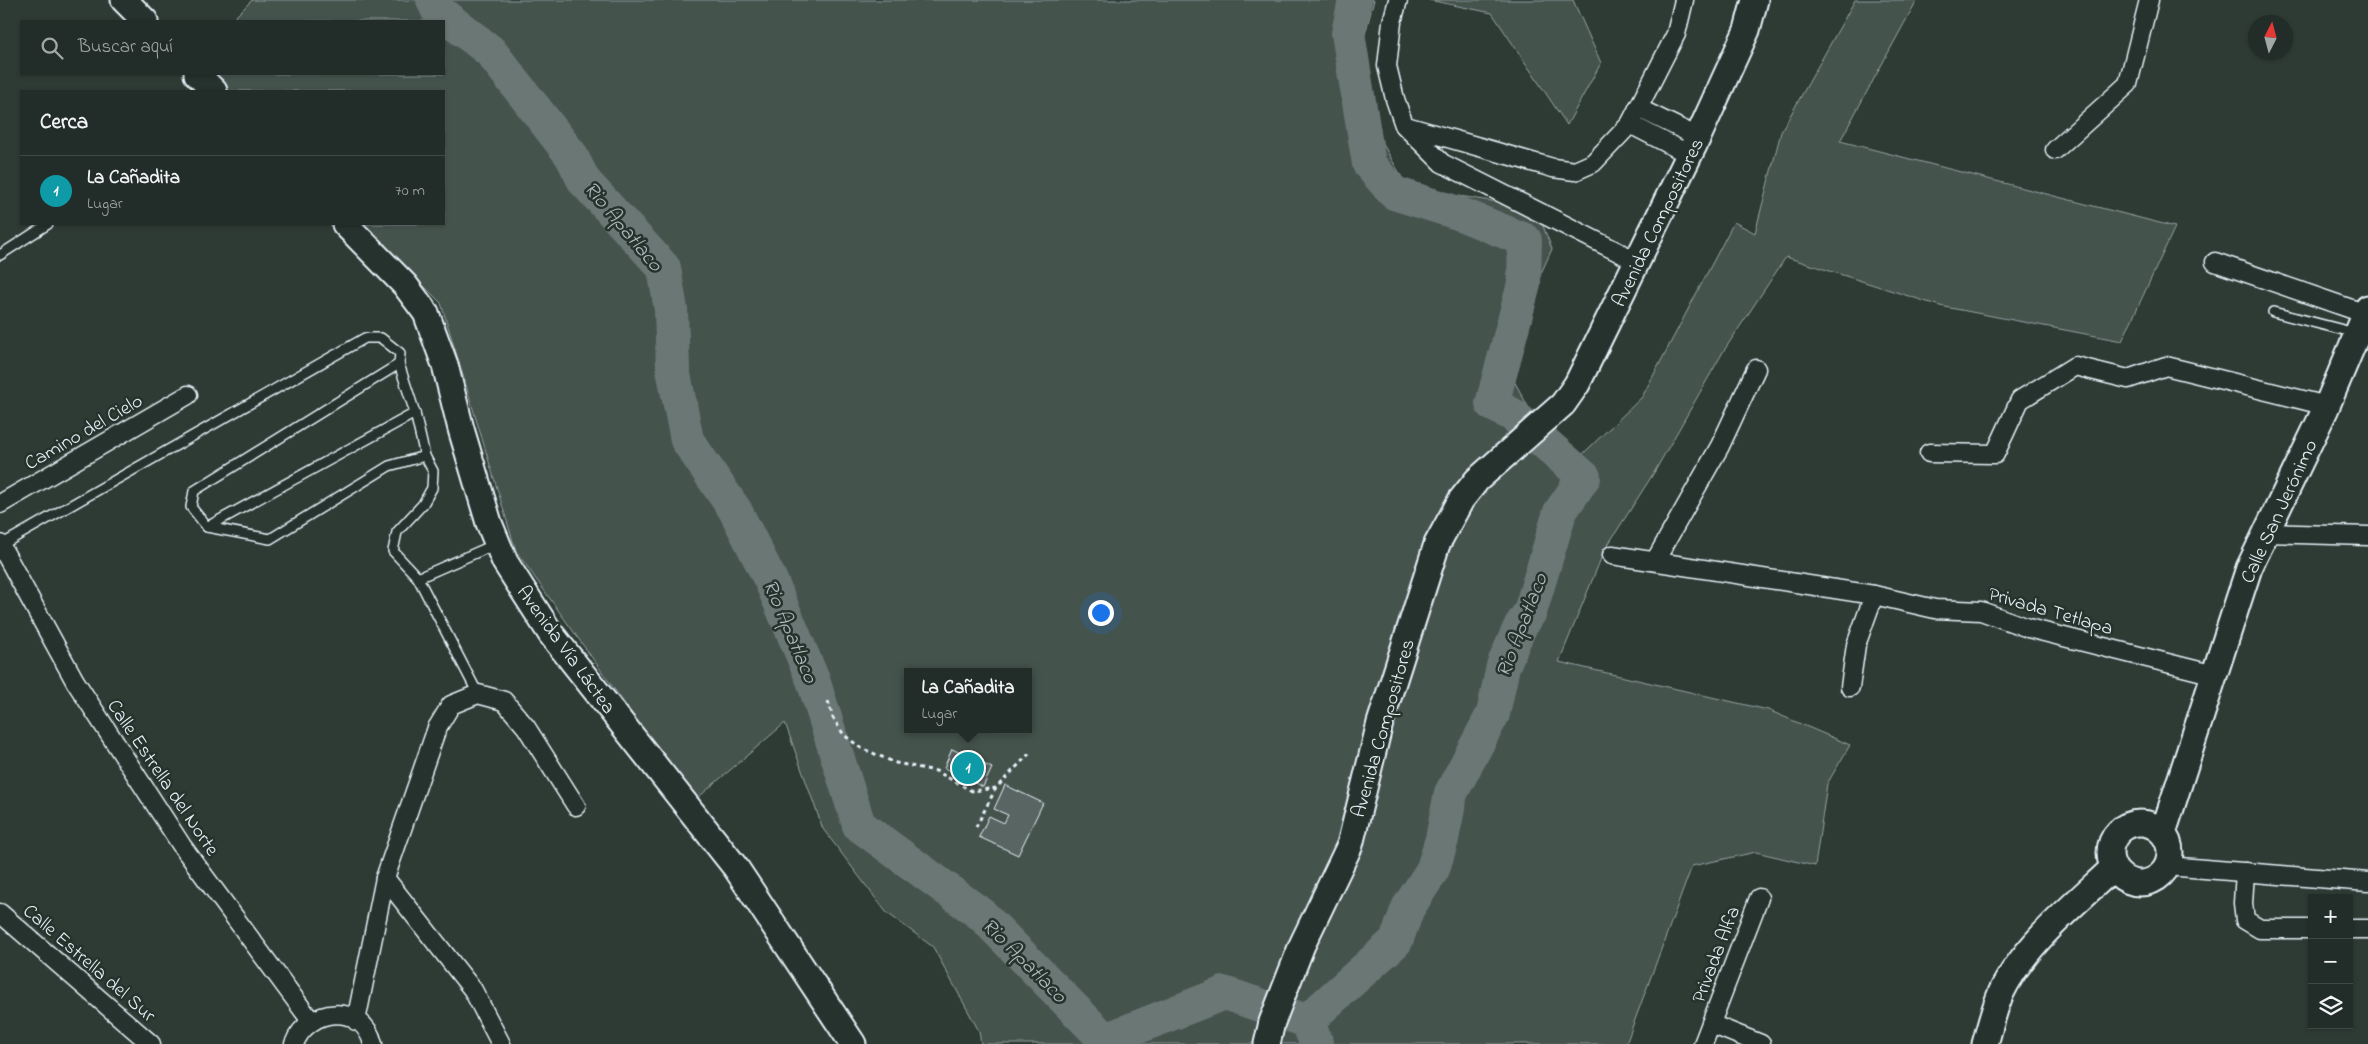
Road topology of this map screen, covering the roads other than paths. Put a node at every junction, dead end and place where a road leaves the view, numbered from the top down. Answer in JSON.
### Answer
{"nodes":[{"id":1,"x":124,"y":0,"type":"edge"},
{"id":2,"x":1398,"y":0,"type":"edge"},
{"id":3,"x":1684,"y":0,"type":"edge"},
{"id":4,"x":1755,"y":0,"type":"edge"},
{"id":5,"x":2149,"y":0,"type":"edge"},
{"id":6,"x":144,"y":20,"type":"edge"},
{"id":7,"x":198,"y":75,"type":"edge"},
{"id":8,"x":213,"y":90,"type":"edge"},
{"id":9,"x":1638,"y":108,"type":"junction"},
{"id":10,"x":1630,"y":124,"type":"junction"},
{"id":11,"x":1404,"y":125,"type":"junction"},
{"id":12,"x":1694,"y":146,"type":"junction"},
{"id":13,"x":2056,"y":150,"type":"dead end"},
{"id":14,"x":46,"y":225,"type":"edge"},
{"id":15,"x":346,"y":225,"type":"edge"},
{"id":16,"x":0,"y":255,"type":"edge"},
{"id":17,"x":1638,"y":262,"type":"junction"},
{"id":18,"x":2215,"y":262,"type":"dead end"},
{"id":19,"x":2272,"y":312,"type":"dead end"},
{"id":20,"x":2364,"y":319,"type":"edge"},
{"id":21,"x":399,"y":364,"type":"junction"},
{"id":22,"x":1756,"y":369,"type":"dead end"},
{"id":23,"x":188,"y":395,"type":"dead end"},
{"id":24,"x":2326,"y":408,"type":"junction"},
{"id":25,"x":415,"y":412,"type":"junction"},
{"id":26,"x":1929,"y":453,"type":"dead end"},
{"id":27,"x":425,"y":456,"type":"junction"},
{"id":28,"x":0,"y":504,"type":"edge"},
{"id":29,"x":207,"y":526,"type":"junction"},
{"id":30,"x":2266,"y":533,"type":"junction"},
{"id":31,"x":2368,"y":536,"type":"edge"},
{"id":32,"x":496,"y":544,"type":"junction"},
{"id":33,"x":0,"y":545,"type":"edge"},
{"id":34,"x":1612,"y":554,"type":"dead end"},
{"id":35,"x":1655,"y":561,"type":"junction"},
{"id":36,"x":418,"y":578,"type":"junction"},
{"id":37,"x":1874,"y":595,"type":"junction"},
{"id":38,"x":2215,"y":675,"type":"junction"},
{"id":39,"x":1850,"y":687,"type":"dead end"},
{"id":40,"x":478,"y":694,"type":"junction"},
{"id":41,"x":576,"y":806,"type":"dead end"},
{"id":42,"x":2163,"y":833,"type":"junction"},
{"id":43,"x":2167,"y":866,"type":"junction"},
{"id":44,"x":2113,"y":868,"type":"junction"},
{"id":45,"x":2245,"y":872,"type":"junction"},
{"id":46,"x":385,"y":878,"type":"junction"},
{"id":47,"x":2368,"y":882,"type":"edge"},
{"id":48,"x":1759,"y":898,"type":"dead end"},
{"id":49,"x":0,"y":913,"type":"edge"},
{"id":50,"x":2308,"y":929,"type":"edge"},
{"id":51,"x":2353,"y":929,"type":"edge"},
{"id":52,"x":2368,"y":929,"type":"edge"},
{"id":53,"x":311,"y":1021,"type":"junction"},
{"id":54,"x":356,"y":1021,"type":"junction"},
{"id":55,"x":1712,"y":1024,"type":"junction"},
{"id":56,"x":1270,"y":1033,"type":"edge"},
{"id":57,"x":151,"y":1044,"type":"edge"},
{"id":58,"x":294,"y":1044,"type":"edge"},
{"id":59,"x":373,"y":1044,"type":"edge"},
{"id":60,"x":501,"y":1044,"type":"edge"},
{"id":61,"x":852,"y":1044,"type":"edge"},
{"id":62,"x":1703,"y":1044,"type":"edge"},
{"id":63,"x":1761,"y":1044,"type":"edge"},
{"id":64,"x":1985,"y":1044,"type":"edge"}],
"edges":[{"from":1,"to":6,"type":"street"},
{"from":2,"to":11,"type":"street"},
{"from":3,"to":9,"type":"street"},
{"from":4,"to":12,"type":"street","name":"Avenida Compositores"},
{"from":5,"to":13,"type":"street"},
{"from":7,"to":8,"type":"street"},
{"from":9,"to":10,"type":"street"},
{"from":9,"to":12,"type":"street"},
{"from":10,"to":11,"type":"street"},
{"from":10,"to":12,"type":"street"},
{"from":11,"to":17,"type":"street"},
{"from":12,"to":17,"type":"street","name":"Avenida Compositores"},
{"from":14,"to":16,"type":"lane"},
{"from":15,"to":32,"type":"street","name":"Avenida Vía Láctea"},
{"from":17,"to":56,"type":"street","name":"Avenida Compositores"},
{"from":18,"to":20,"type":"street"},
{"from":19,"to":20,"type":"lane"},
{"from":20,"to":24,"type":"street","name":"Calle San Jerónimo"},
{"from":21,"to":25,"type":"lane"},
{"from":21,"to":29,"type":"lane"},
{"from":21,"to":33,"type":"lane"},
{"from":22,"to":35,"type":"street"},
{"from":23,"to":28,"type":"street","name":"Camino del Cielo"},
{"from":24,"to":26,"type":"street"},
{"from":24,"to":30,"type":"street","name":"Calle San Jerónimo"},
{"from":25,"to":27,"type":"lane"},
{"from":25,"to":29,"type":"lane"},
{"from":27,"to":29,"type":"lane"},
{"from":27,"to":36,"type":"lane"},
{"from":30,"to":31,"type":"street"},
{"from":30,"to":38,"type":"street","name":"Calle San Jerónimo"},
{"from":32,"to":36,"type":"lane"},
{"from":32,"to":61,"type":"street","name":"Avenida Vía Láctea"},
{"from":33,"to":53,"type":"street","name":"Calle Estrella del Norte"},
{"from":34,"to":35,"type":"street","name":"Privada Tetlapa"},
{"from":35,"to":37,"type":"street","name":"Privada Tetlapa"},
{"from":36,"to":40,"type":"lane"},
{"from":37,"to":38,"type":"street","name":"Privada Tetlapa"},
{"from":37,"to":39,"type":"street"},
{"from":38,"to":42,"type":"street","name":"Calle San Jerónimo"},
{"from":40,"to":41,"type":"street"},
{"from":40,"to":46,"type":"street"},
{"from":42,"to":43,"type":"street"},
{"from":42,"to":44,"type":"street"},
{"from":43,"to":44,"type":"street"},
{"from":43,"to":45,"type":"street"},
{"from":44,"to":64,"type":"street"},
{"from":45,"to":47,"type":"street"},
{"from":45,"to":50,"type":"street"},
{"from":46,"to":54,"type":"street"},
{"from":46,"to":60,"type":"street"},
{"from":48,"to":55,"type":"street","name":"Privada Alfa"},
{"from":49,"to":57,"type":"street","name":"Calle Estrella del Sur"},
{"from":51,"to":52,"type":"street"},
{"from":53,"to":54,"type":"street"},
{"from":53,"to":58,"type":"street"},
{"from":54,"to":59,"type":"street"},
{"from":55,"to":62,"type":"street","name":"Privada Alfa"},
{"from":55,"to":63,"type":"street"}]}
